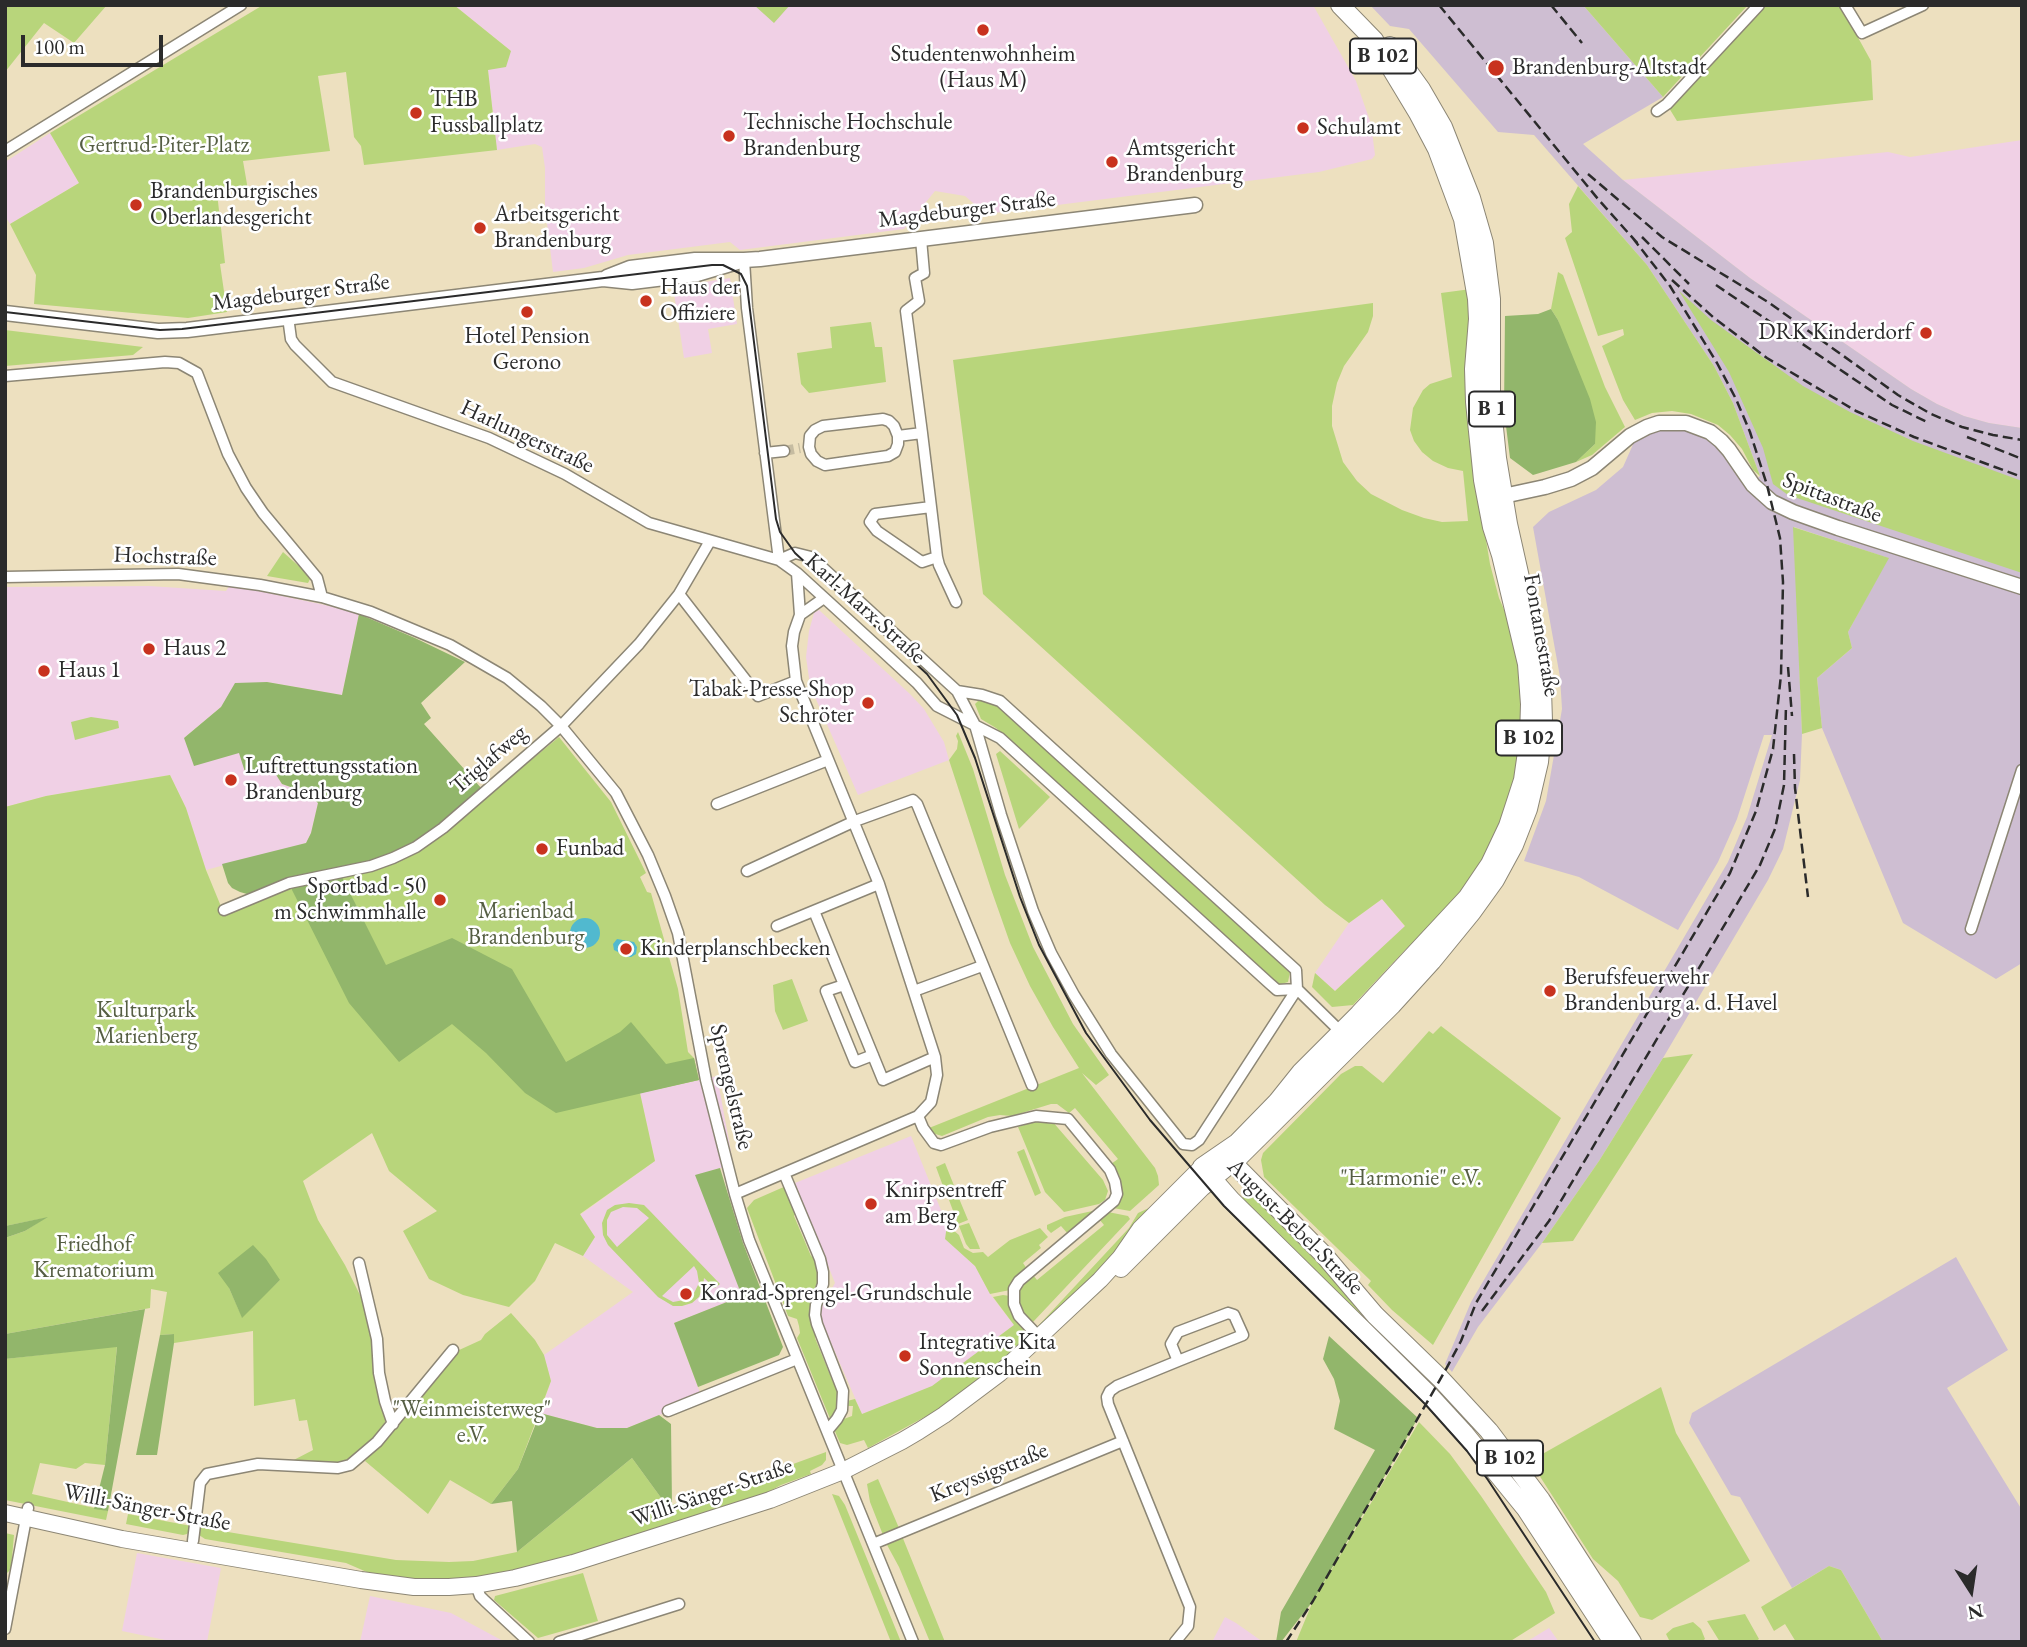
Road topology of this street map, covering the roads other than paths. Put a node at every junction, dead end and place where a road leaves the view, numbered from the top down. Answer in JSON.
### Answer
{"nodes":[{"id":1,"x":1340,"y":5,"type":"edge"},
{"id":2,"x":1356,"y":5,"type":"edge"},
{"id":3,"x":1759,"y":5,"type":"edge"},
{"id":4,"x":1845,"y":5,"type":"edge"},
{"id":5,"x":1923,"y":5,"type":"edge"},
{"id":6,"x":238,"y":6,"type":"edge"},
{"id":7,"x":1657,"y":111,"type":"dead end"},
{"id":8,"x":5,"y":151,"type":"edge"},
{"id":9,"x":1195,"y":205,"type":"dead end"},
{"id":10,"x":921,"y":239,"type":"junction"},
{"id":11,"x":744,"y":260,"type":"junction"},
{"id":12,"x":5,"y":313,"type":"edge"},
{"id":13,"x":288,"y":317,"type":"junction"},
{"id":14,"x":5,"y":376,"type":"edge"},
{"id":15,"x":922,"y":433,"type":"junction"},
{"id":16,"x":898,"y":436,"type":"junction"},
{"id":17,"x":784,"y":451,"type":"tunnel mouth"},
{"id":18,"x":765,"y":453,"type":"junction"},
{"id":19,"x":1494,"y":498,"type":"junction"},
{"id":20,"x":931,"y":507,"type":"junction"},
{"id":21,"x":710,"y":541,"type":"junction"},
{"id":22,"x":937,"y":557,"type":"junction"},
{"id":23,"x":779,"y":560,"type":"junction"},
{"id":24,"x":797,"y":573,"type":"junction"},
{"id":25,"x":5,"y":577,"type":"edge"},
{"id":26,"x":2022,"y":587,"type":"edge"},
{"id":27,"x":679,"y":594,"type":"junction"},
{"id":28,"x":321,"y":597,"type":"junction"},
{"id":29,"x":824,"y":598,"type":"junction"},
{"id":30,"x":956,"y":602,"type":"dead end"},
{"id":31,"x":800,"y":615,"type":"junction"},
{"id":32,"x":796,"y":681,"type":"junction"},
{"id":33,"x":957,"y":691,"type":"junction"},
{"id":34,"x":975,"y":725,"type":"junction"},
{"id":35,"x":561,"y":726,"type":"junction"},
{"id":36,"x":828,"y":760,"type":"junction"},
{"id":37,"x":2022,"y":770,"type":"edge"},
{"id":38,"x":717,"y":804,"type":"dead end"},
{"id":39,"x":855,"y":821,"type":"junction"},
{"id":40,"x":747,"y":871,"type":"dead end"},
{"id":41,"x":879,"y":884,"type":"junction"},
{"id":42,"x":224,"y":910,"type":"dead end"},
{"id":43,"x":814,"y":911,"type":"junction"},
{"id":44,"x":777,"y":926,"type":"dead end"},
{"id":45,"x":1971,"y":929,"type":"dead end"},
{"id":46,"x":982,"y":966,"type":"junction"},
{"id":47,"x":844,"y":985,"type":"junction"},
{"id":48,"x":1297,"y":989,"type":"junction"},
{"id":49,"x":914,"y":991,"type":"junction"},
{"id":50,"x":1347,"y":1038,"type":"junction"},
{"id":51,"x":873,"y":1055,"type":"junction"},
{"id":52,"x":935,"y":1057,"type":"junction"},
{"id":53,"x":1032,"y":1085,"type":"dead end"},
{"id":54,"x":918,"y":1116,"type":"junction"},
{"id":55,"x":1229,"y":1158,"type":"junction"},
{"id":56,"x":784,"y":1173,"type":"junction"},
{"id":57,"x":1207,"y":1173,"type":"junction"},
{"id":58,"x":735,"y":1194,"type":"junction"},
{"id":59,"x":359,"y":1263,"type":"dead end"},
{"id":60,"x":1039,"y":1337,"type":"junction"},
{"id":61,"x":453,"y":1349,"type":"dead end"},
{"id":62,"x":797,"y":1359,"type":"junction"},
{"id":63,"x":1178,"y":1361,"type":"junction"},
{"id":64,"x":668,"y":1411,"type":"dead end"},
{"id":65,"x":393,"y":1424,"type":"junction"},
{"id":66,"x":827,"y":1432,"type":"junction"},
{"id":67,"x":1123,"y":1441,"type":"junction"},
{"id":68,"x":843,"y":1471,"type":"junction"},
{"id":69,"x":5,"y":1503,"type":"edge"},
{"id":70,"x":27,"y":1512,"type":"junction"},
{"id":71,"x":5,"y":1513,"type":"edge"},
{"id":72,"x":193,"y":1541,"type":"junction"},
{"id":73,"x":873,"y":1544,"type":"junction"},
{"id":74,"x":361,"y":1580,"type":"junction"},
{"id":75,"x":476,"y":1585,"type":"junction"},
{"id":76,"x":679,"y":1604,"type":"dead end"},
{"id":77,"x":5,"y":1629,"type":"edge"},
{"id":78,"x":529,"y":1642,"type":"edge"},
{"id":79,"x":559,"y":1642,"type":"edge"},
{"id":80,"x":913,"y":1642,"type":"edge"},
{"id":81,"x":1175,"y":1642,"type":"edge"},
{"id":82,"x":1613,"y":1642,"type":"edge"},
{"id":83,"x":1632,"y":1642,"type":"edge"}],
"edges":[{"from":1,"to":19,"type":"main road","name":"Fontanestraße","number":"B 102"},
{"from":2,"to":19,"type":"main road","name":"Fontanestraße","number":"B 1"},
{"from":3,"to":7,"type":"street"},
{"from":4,"to":5,"type":"street"},
{"from":6,"to":8,"type":"street"},
{"from":9,"to":10,"type":"street","name":"Magdeburger Straße"},
{"from":10,"to":11,"type":"street","name":"Magdeburger Straße"},
{"from":10,"to":15,"type":"street"},
{"from":11,"to":13,"type":"street","name":"Magdeburger Straße"},
{"from":11,"to":18,"type":"street"},
{"from":12,"to":13,"type":"street","name":"Magdeburger Straße"},
{"from":13,"to":21,"type":"street","name":"Harlungerstraße"},
{"from":14,"to":28,"type":"street"},
{"from":15,"to":16,"type":"street"},
{"from":15,"to":20,"type":"street"},
{"from":16,"to":16,"type":"street"},
{"from":17,"to":18,"type":"street"},
{"from":18,"to":23,"type":"street"},
{"from":19,"to":26,"type":"street","name":"Spittastraße"},
{"from":19,"to":50,"type":"main road","name":"Fontanestraße","number":"B 102"},
{"from":20,"to":22,"type":"street"},
{"from":20,"to":22,"type":"street"},
{"from":21,"to":23,"type":"street","name":"Harlungerstraße"},
{"from":21,"to":27,"type":"street","name":"Triglafweg"},
{"from":22,"to":30,"type":"street"},
{"from":23,"to":24,"type":"street","name":"Karl-Marx-Straße"},
{"from":23,"to":33,"type":"street","name":"Karl-Marx-Straße"},
{"from":24,"to":29,"type":"street","name":"Karl-Marx-Straße"},
{"from":24,"to":31,"type":"street"},
{"from":25,"to":28,"type":"street","name":"Hochstraße"},
{"from":27,"to":32,"type":"street"},
{"from":27,"to":35,"type":"street","name":"Triglafweg"},
{"from":28,"to":35,"type":"street","name":"Hochstraße"},
{"from":29,"to":31,"type":"street"},
{"from":29,"to":34,"type":"street","name":"Karl-Marx-Straße"},
{"from":31,"to":32,"type":"street"},
{"from":32,"to":36,"type":"street"},
{"from":33,"to":34,"type":"street","name":"Karl-Marx-Straße"},
{"from":33,"to":48,"type":"street","name":"Karl-Marx-Straße"},
{"from":34,"to":48,"type":"street","name":"Karl-Marx-Straße"},
{"from":34,"to":48,"type":"street"},
{"from":35,"to":42,"type":"street","name":"Triglafweg"},
{"from":35,"to":58,"type":"street","name":"Sprengelstraße"},
{"from":36,"to":38,"type":"street"},
{"from":36,"to":39,"type":"street"},
{"from":37,"to":45,"type":"street"},
{"from":39,"to":40,"type":"street"},
{"from":39,"to":41,"type":"street"},
{"from":39,"to":46,"type":"street"},
{"from":41,"to":43,"type":"street"},
{"from":41,"to":49,"type":"street"},
{"from":43,"to":44,"type":"street"},
{"from":43,"to":47,"type":"street"},
{"from":46,"to":49,"type":"street"},
{"from":46,"to":53,"type":"street"},
{"from":47,"to":51,"type":"street"},
{"from":47,"to":51,"type":"street"},
{"from":48,"to":50,"type":"street","name":"Karl-Marx-Straße"},
{"from":49,"to":52,"type":"street"},
{"from":50,"to":55,"type":"main road","name":"Fontanestraße","number":"B 102"},
{"from":51,"to":52,"type":"street"},
{"from":52,"to":54,"type":"street"},
{"from":54,"to":56,"type":"street"},
{"from":54,"to":60,"type":"street"},
{"from":55,"to":57,"type":"main road","name":"August-Bebel-Straße","number":"B 102"},
{"from":55,"to":83,"type":"main road","name":"August-Bebel-Straße","number":"B 102"},
{"from":56,"to":58,"type":"street"},
{"from":56,"to":66,"type":"street"},
{"from":57,"to":60,"type":"main road","name":"Willi-Sänger-Straße"},
{"from":57,"to":82,"type":"main road","name":"August-Bebel-Straße","number":"B 102"},
{"from":58,"to":62,"type":"street","name":"Sprengelstraße"},
{"from":59,"to":65,"type":"street"},
{"from":60,"to":68,"type":"main road","name":"Willi-Sänger-Straße"},
{"from":61,"to":65,"type":"street"},
{"from":62,"to":64,"type":"street"},
{"from":62,"to":66,"type":"street","name":"Sprengelstraße"},
{"from":63,"to":63,"type":"street"},
{"from":63,"to":67,"type":"street"},
{"from":65,"to":72,"type":"street"},
{"from":66,"to":68,"type":"street","name":"Sprengelstraße"},
{"from":67,"to":73,"type":"street","name":"Kreyssigstraße"},
{"from":67,"to":81,"type":"street"},
{"from":68,"to":73,"type":"street","name":"Sprengelstraße"},
{"from":68,"to":75,"type":"main road","name":"Willi-Sänger-Straße"},
{"from":69,"to":70,"type":"main road","name":"Willi-Sänger-Straße"},
{"from":70,"to":71,"type":"main road","name":"Willi-Sänger-Straße"},
{"from":70,"to":72,"type":"main road","name":"Willi-Sänger-Straße"},
{"from":70,"to":74,"type":"main road","name":"Willi-Sänger-Straße"},
{"from":70,"to":77,"type":"street"},
{"from":72,"to":74,"type":"main road","name":"Willi-Sänger-Straße"},
{"from":73,"to":80,"type":"street","name":"Sprengelstraße"},
{"from":74,"to":75,"type":"main road","name":"Willi-Sänger-Straße"},
{"from":75,"to":78,"type":"street"},
{"from":76,"to":79,"type":"street"}]}
